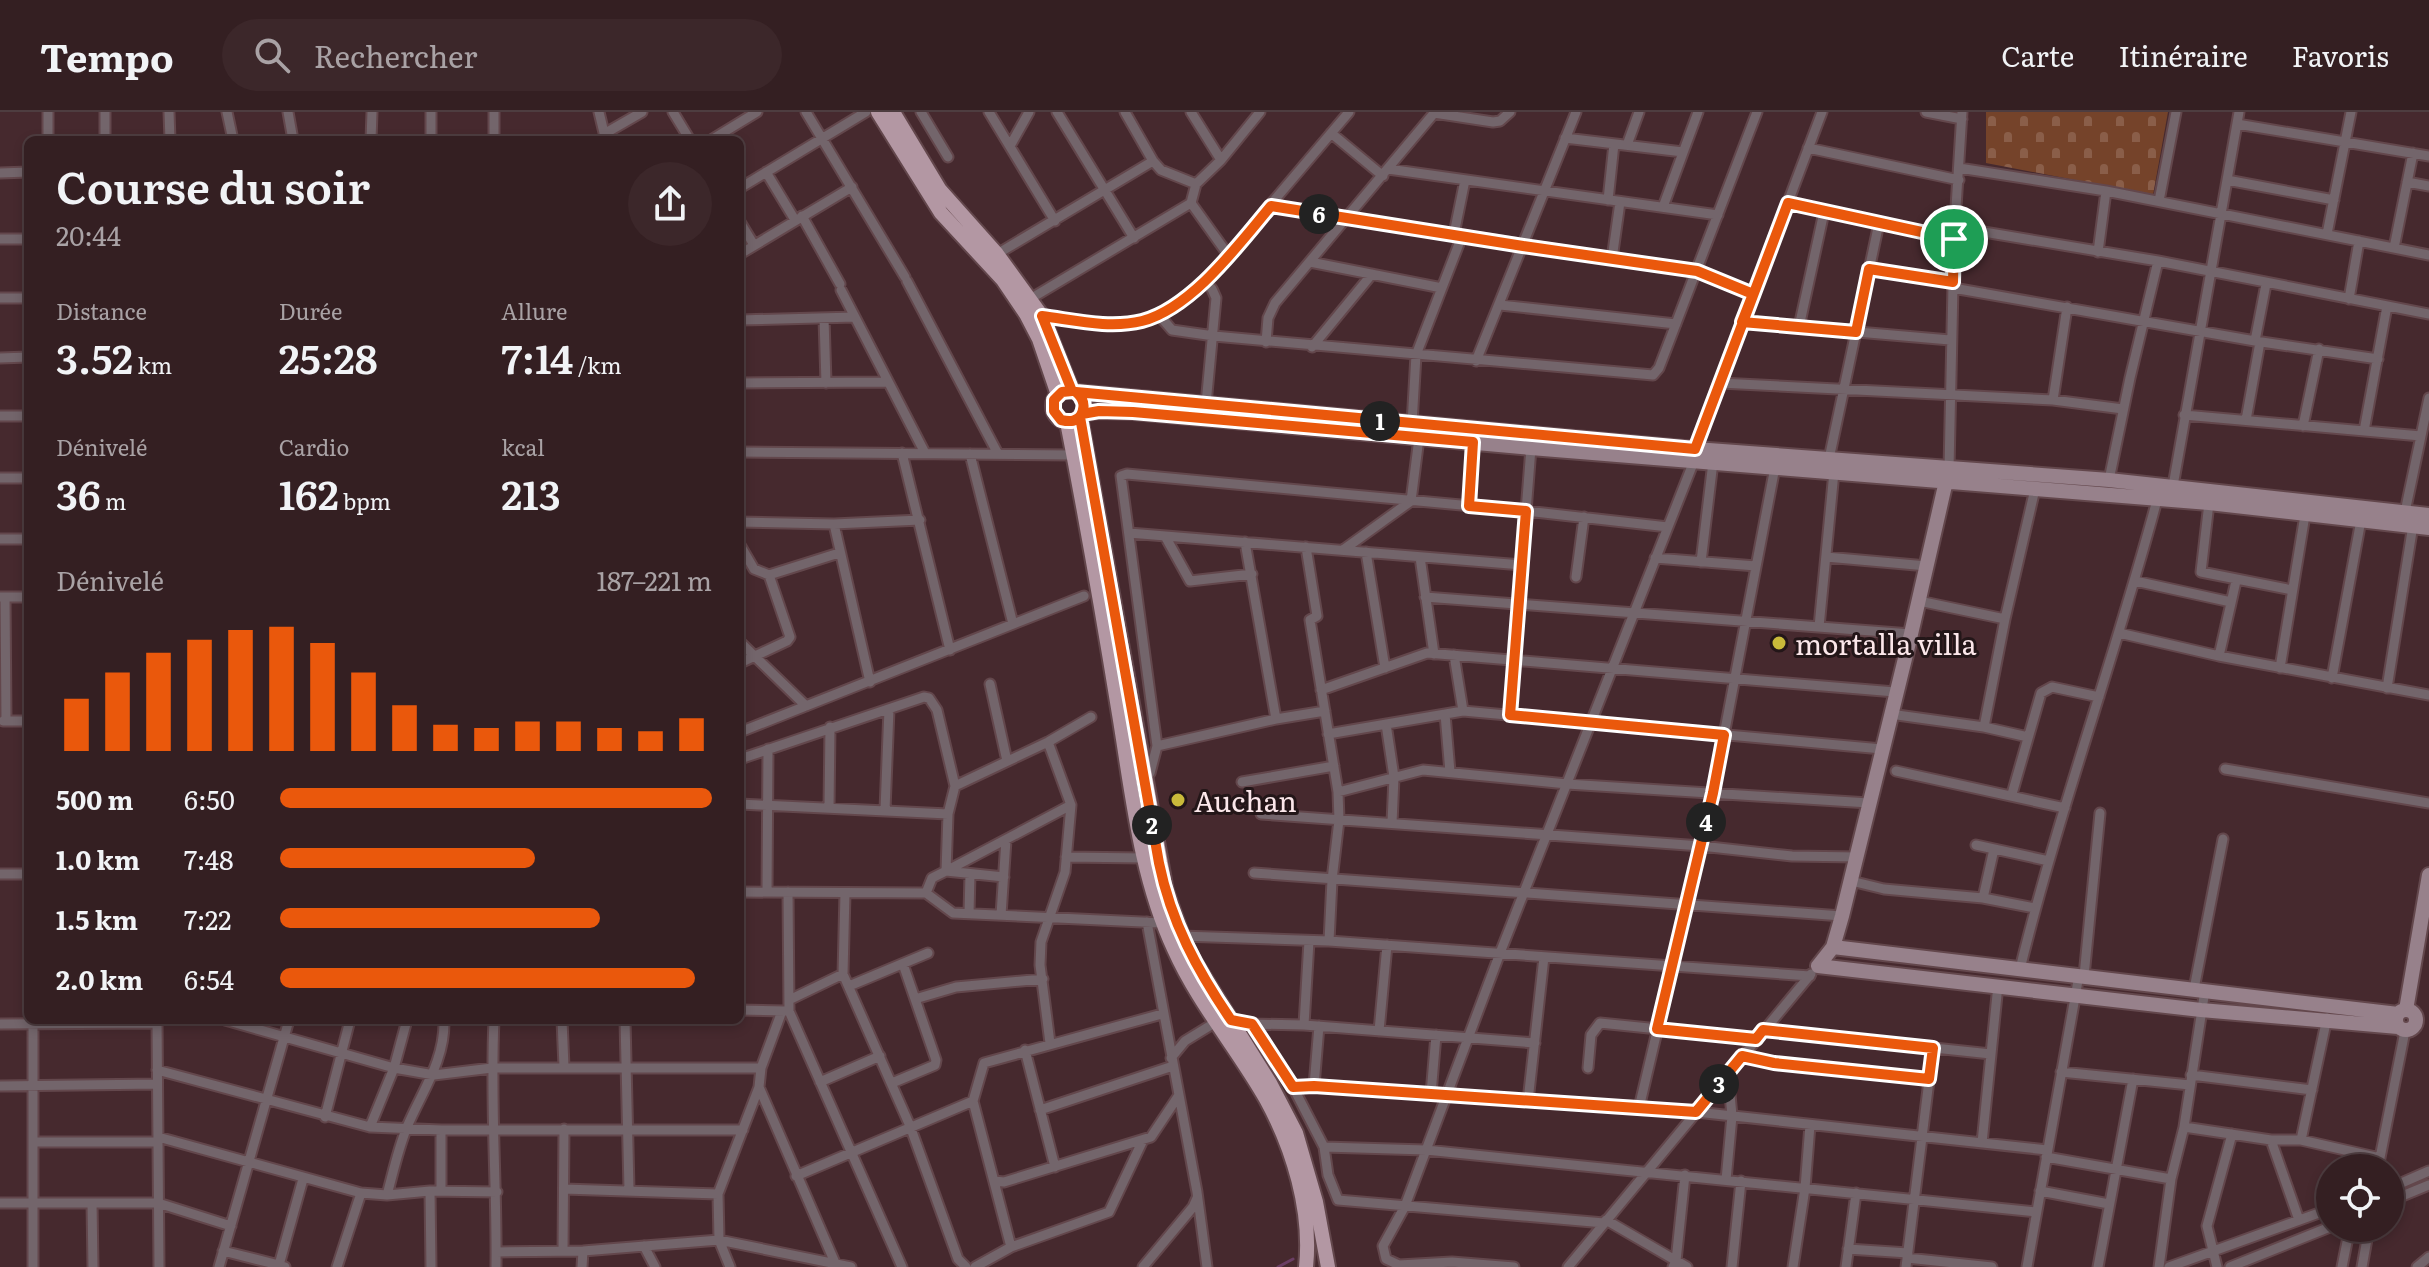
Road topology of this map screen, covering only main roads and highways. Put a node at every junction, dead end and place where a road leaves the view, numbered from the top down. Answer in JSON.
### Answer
{"nodes":[{"id":1,"x":878,"y":112,"type":"edge"},
{"id":2,"x":893,"y":112,"type":"edge"},
{"id":3,"x":1069,"y":393,"type":"junction"},
{"id":4,"x":1076,"y":417,"type":"junction"},
{"id":5,"x":1224,"y":1021,"type":"junction"},
{"id":6,"x":1306,"y":1267,"type":"edge"},
{"id":7,"x":1328,"y":1267,"type":"edge"}],
"edges":[{"from":1,"to":3,"type":"main road"},
{"from":2,"to":3,"type":"main road"},
{"from":3,"to":4,"type":"main road"},
{"from":3,"to":4,"type":"main road"},
{"from":4,"to":5,"type":"main road"},
{"from":4,"to":5,"type":"main road"},
{"from":5,"to":6,"type":"main road"},
{"from":5,"to":7,"type":"main road"}]}
